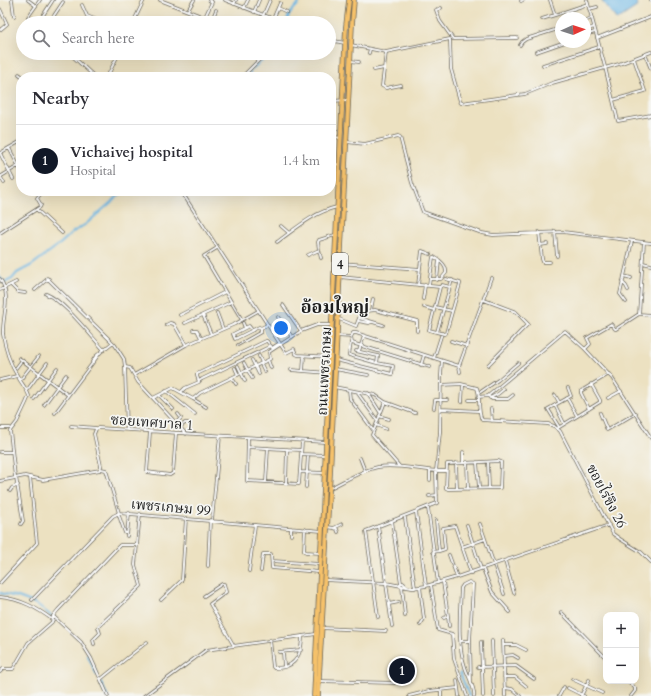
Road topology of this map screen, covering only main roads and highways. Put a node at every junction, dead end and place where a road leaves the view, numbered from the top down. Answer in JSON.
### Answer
{"nodes":[{"id":1,"x":349,"y":0,"type":"edge"},
{"id":2,"x":354,"y":0,"type":"edge"},
{"id":3,"x":350,"y":63,"type":"junction"},
{"id":4,"x":343,"y":98,"type":"junction"},
{"id":5,"x":348,"y":109,"type":"junction"},
{"id":6,"x":341,"y":136,"type":"junction"},
{"id":7,"x":322,"y":531,"type":"junction"},
{"id":8,"x":327,"y":535,"type":"junction"},
{"id":9,"x":322,"y":537,"type":"junction"},
{"id":10,"x":314,"y":696,"type":"edge"},
{"id":11,"x":318,"y":696,"type":"edge"}],
"edges":[{"from":1,"to":4,"type":"main road","name":"ถนนเพชรเกษม","number":"4"},
{"from":2,"to":3,"type":"main road","name":"ถนนเพชรเกษม","number":"4"},
{"from":3,"to":4,"type":"main road"},
{"from":3,"to":5,"type":"main road","name":"ถนนเพชรเกษม","number":"4"},
{"from":4,"to":6,"type":"main road","name":"ถนนเพชรเกษม","number":"4"},
{"from":5,"to":6,"type":"main road"},
{"from":5,"to":8,"type":"main road","name":"ถนนเพชรเกษม","number":"4"},
{"from":6,"to":7,"type":"main road","name":"ถนนเพชรเกษม","number":"4"},
{"from":7,"to":8,"type":"main road"},
{"from":7,"to":9,"type":"main road","name":"ถนนเพชรเกษม"},
{"from":8,"to":9,"type":"main road"},
{"from":8,"to":11,"type":"main road","name":"ถนนเพชรเกษม"},
{"from":9,"to":10,"type":"main road","name":"ถนนเพชรเกษม"}]}
